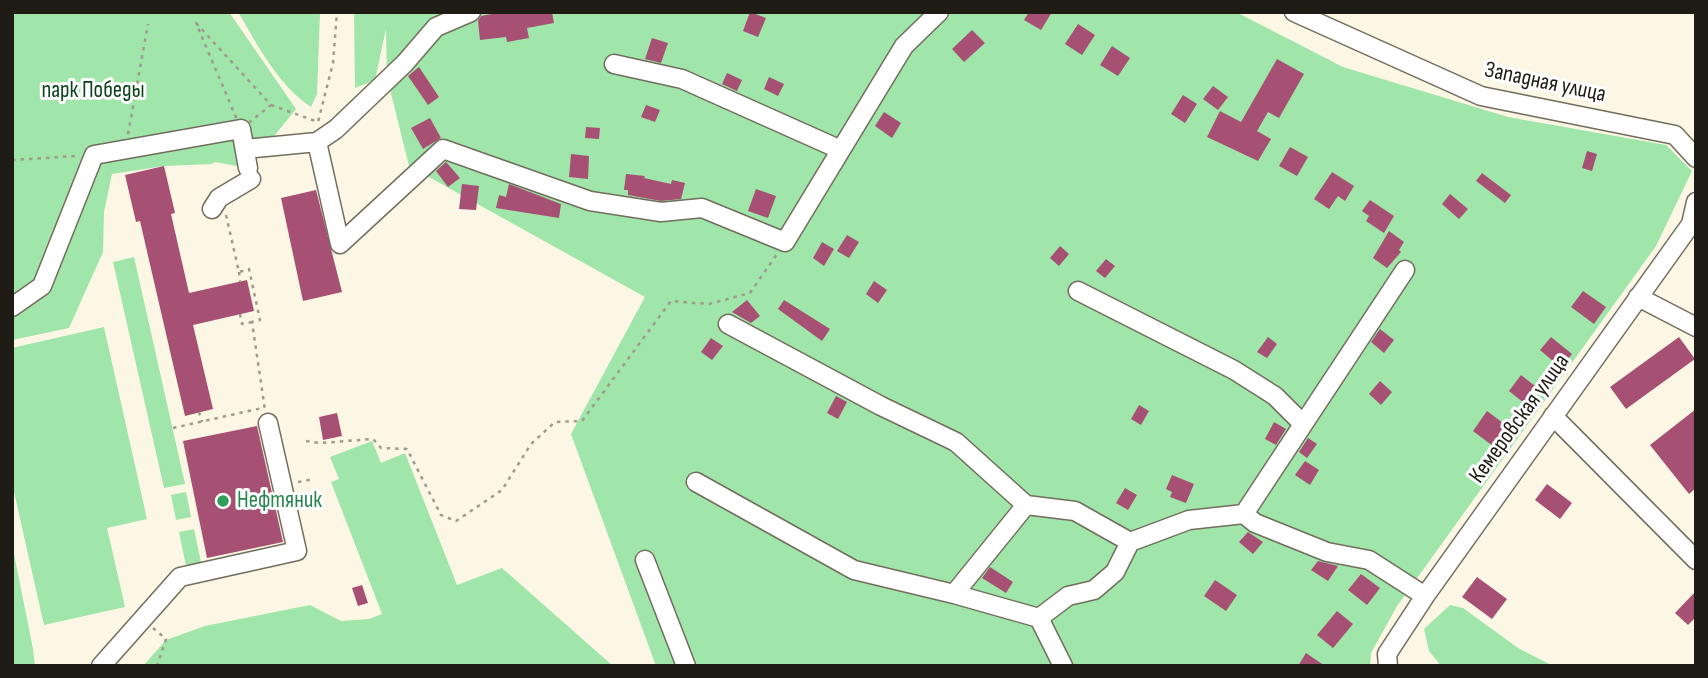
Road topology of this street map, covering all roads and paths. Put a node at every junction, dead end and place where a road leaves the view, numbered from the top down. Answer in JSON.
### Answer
{"nodes":[{"id":1,"x":337,"y":12,"type":"edge"},
{"id":2,"x":471,"y":12,"type":"edge"},
{"id":3,"x":939,"y":12,"type":"edge"},
{"id":4,"x":1294,"y":12,"type":"edge"},
{"id":5,"x":148,"y":24,"type":"dead end"},
{"id":6,"x":614,"y":64,"type":"dead end"},
{"id":7,"x":271,"y":106,"type":"junction"},
{"id":8,"x":241,"y":129,"type":"junction"},
{"id":9,"x":317,"y":142,"type":"junction"},
{"id":10,"x":126,"y":148,"type":"junction"},
{"id":11,"x":245,"y":149,"type":"junction"},
{"id":12,"x":841,"y":150,"type":"junction"},
{"id":13,"x":94,"y":155,"type":"junction"},
{"id":14,"x":1696,"y":158,"type":"edge"},
{"id":15,"x":12,"y":160,"type":"edge"},
{"id":16,"x":1696,"y":202,"type":"edge"},
{"id":17,"x":218,"y":208,"type":"joint"},
{"id":18,"x":785,"y":242,"type":"junction"},
{"id":19,"x":1405,"y":270,"type":"dead end"},
{"id":20,"x":239,"y":272,"type":"junction"},
{"id":21,"x":240,"y":282,"type":"dead end"},
{"id":22,"x":1078,"y":291,"type":"dead end"},
{"id":23,"x":1638,"y":297,"type":"junction"},
{"id":24,"x":12,"y":307,"type":"edge"},
{"id":25,"x":240,"y":314,"type":"dead end"},
{"id":26,"x":252,"y":322,"type":"junction"},
{"id":27,"x":728,"y":324,"type":"dead end"},
{"id":28,"x":1696,"y":327,"type":"edge"},
{"id":29,"x":199,"y":412,"type":"dead end"},
{"id":30,"x":267,"y":415,"type":"junction"},
{"id":31,"x":1553,"y":416,"type":"junction"},
{"id":32,"x":202,"y":422,"type":"junction"},
{"id":33,"x":1303,"y":424,"type":"junction"},
{"id":34,"x":173,"y":428,"type":"dead end"},
{"id":35,"x":306,"y":442,"type":"dead end"},
{"id":36,"x":696,"y":482,"type":"dead end"},
{"id":37,"x":1026,"y":505,"type":"junction"},
{"id":38,"x":1244,"y":514,"type":"junction"},
{"id":39,"x":1130,"y":542,"type":"junction"},
{"id":40,"x":645,"y":560,"type":"dead end"},
{"id":41,"x":1696,"y":560,"type":"edge"},
{"id":42,"x":954,"y":594,"type":"junction"},
{"id":43,"x":1424,"y":596,"type":"junction"},
{"id":44,"x":1039,"y":618,"type":"junction"},
{"id":45,"x":166,"y":639,"type":"dead end"},
{"id":46,"x":101,"y":666,"type":"edge"},
{"id":47,"x":157,"y":666,"type":"edge"},
{"id":48,"x":686,"y":666,"type":"edge"},
{"id":49,"x":1063,"y":666,"type":"edge"},
{"id":50,"x":1388,"y":666,"type":"edge"}],
"edges":[{"from":1,"to":7,"type":"path"},
{"from":2,"to":9,"type":"street"},
{"from":3,"to":12,"type":"street"},
{"from":4,"to":14,"type":"street","name":"Западная улица"},
{"from":5,"to":10,"type":"path"},
{"from":6,"to":12,"type":"street"},
{"from":7,"to":8,"type":"path"},
{"from":7,"to":8,"type":"path"},
{"from":8,"to":10,"type":"street"},
{"from":8,"to":11,"type":"street"},
{"from":9,"to":11,"type":"street"},
{"from":9,"to":18,"type":"street"},
{"from":10,"to":13,"type":"street"},
{"from":11,"to":17,"type":"street"},
{"from":12,"to":18,"type":"street"},
{"from":13,"to":15,"type":"path"},
{"from":13,"to":24,"type":"street"},
{"from":16,"to":23,"type":"street","name":"Кемеровская улица"},
{"from":17,"to":20,"type":"path"},
{"from":18,"to":35,"type":"path"},
{"from":19,"to":33,"type":"street"},
{"from":20,"to":21,"type":"path"},
{"from":20,"to":26,"type":"path"},
{"from":22,"to":33,"type":"street"},
{"from":23,"to":28,"type":"street"},
{"from":23,"to":31,"type":"street","name":"Кемеровская улица"},
{"from":25,"to":26,"type":"path"},
{"from":26,"to":30,"type":"path"},
{"from":27,"to":37,"type":"street"},
{"from":29,"to":32,"type":"path"},
{"from":30,"to":32,"type":"path"},
{"from":30,"to":46,"type":"street"},
{"from":31,"to":41,"type":"street"},
{"from":31,"to":43,"type":"street","name":"Кемеровская улица"},
{"from":32,"to":34,"type":"path"},
{"from":33,"to":38,"type":"street"},
{"from":36,"to":42,"type":"street"},
{"from":37,"to":39,"type":"street"},
{"from":37,"to":42,"type":"street"},
{"from":38,"to":39,"type":"street"},
{"from":38,"to":43,"type":"street"},
{"from":39,"to":44,"type":"street"},
{"from":40,"to":48,"type":"street"},
{"from":42,"to":44,"type":"street"},
{"from":43,"to":50,"type":"street","name":"Кемеровская улица"},
{"from":44,"to":49,"type":"street"},
{"from":45,"to":47,"type":"path"}]}
